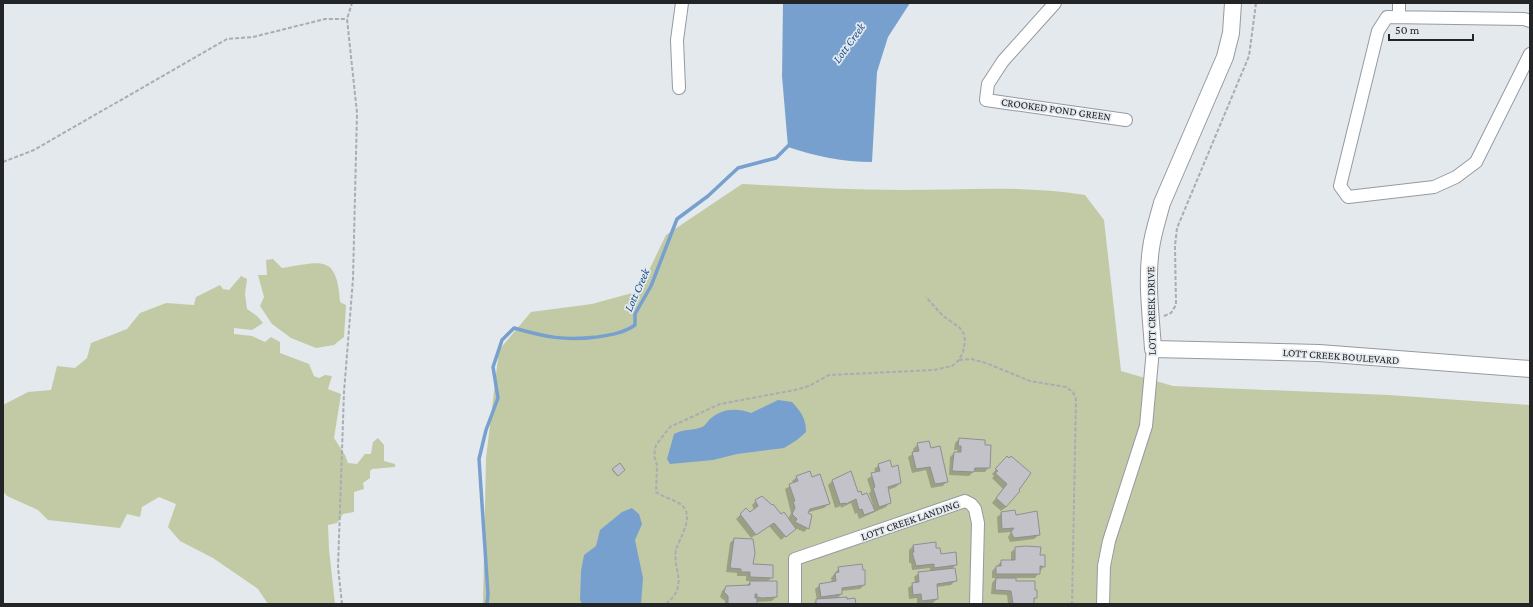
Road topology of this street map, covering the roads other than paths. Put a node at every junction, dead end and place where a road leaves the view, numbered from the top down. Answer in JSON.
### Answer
{"nodes":[{"id":1,"x":682,"y":3,"type":"edge"},
{"id":2,"x":1055,"y":3,"type":"edge"},
{"id":3,"x":1233,"y":3,"type":"edge"},
{"id":4,"x":1399,"y":3,"type":"edge"},
{"id":5,"x":1399,"y":17,"type":"junction"},
{"id":6,"x":1530,"y":22,"type":"edge"},
{"id":7,"x":1530,"y":54,"type":"edge"},
{"id":8,"x":680,"y":88,"type":"dead end"},
{"id":9,"x":1126,"y":120,"type":"dead end"},
{"id":10,"x":1153,"y":349,"type":"junction"},
{"id":11,"x":1530,"y":369,"type":"edge"},
{"id":12,"x":795,"y":604,"type":"edge"},
{"id":13,"x":976,"y":604,"type":"edge"},
{"id":14,"x":1103,"y":604,"type":"edge"}],
"edges":[{"from":1,"to":8,"type":"street"},
{"from":2,"to":9,"type":"street","name":"CROOKED POND GREEN"},
{"from":3,"to":10,"type":"street","name":"LOTT CREEK DRIVE"},
{"from":4,"to":5,"type":"street"},
{"from":5,"to":6,"type":"street"},
{"from":5,"to":7,"type":"street"},
{"from":10,"to":11,"type":"street","name":"LOTT CREEK BOULEVARD"},
{"from":10,"to":14,"type":"street","name":"LOTT CREEK DRIVE"},
{"from":12,"to":13,"type":"street","name":"LOTT CREEK LANDING"}]}
